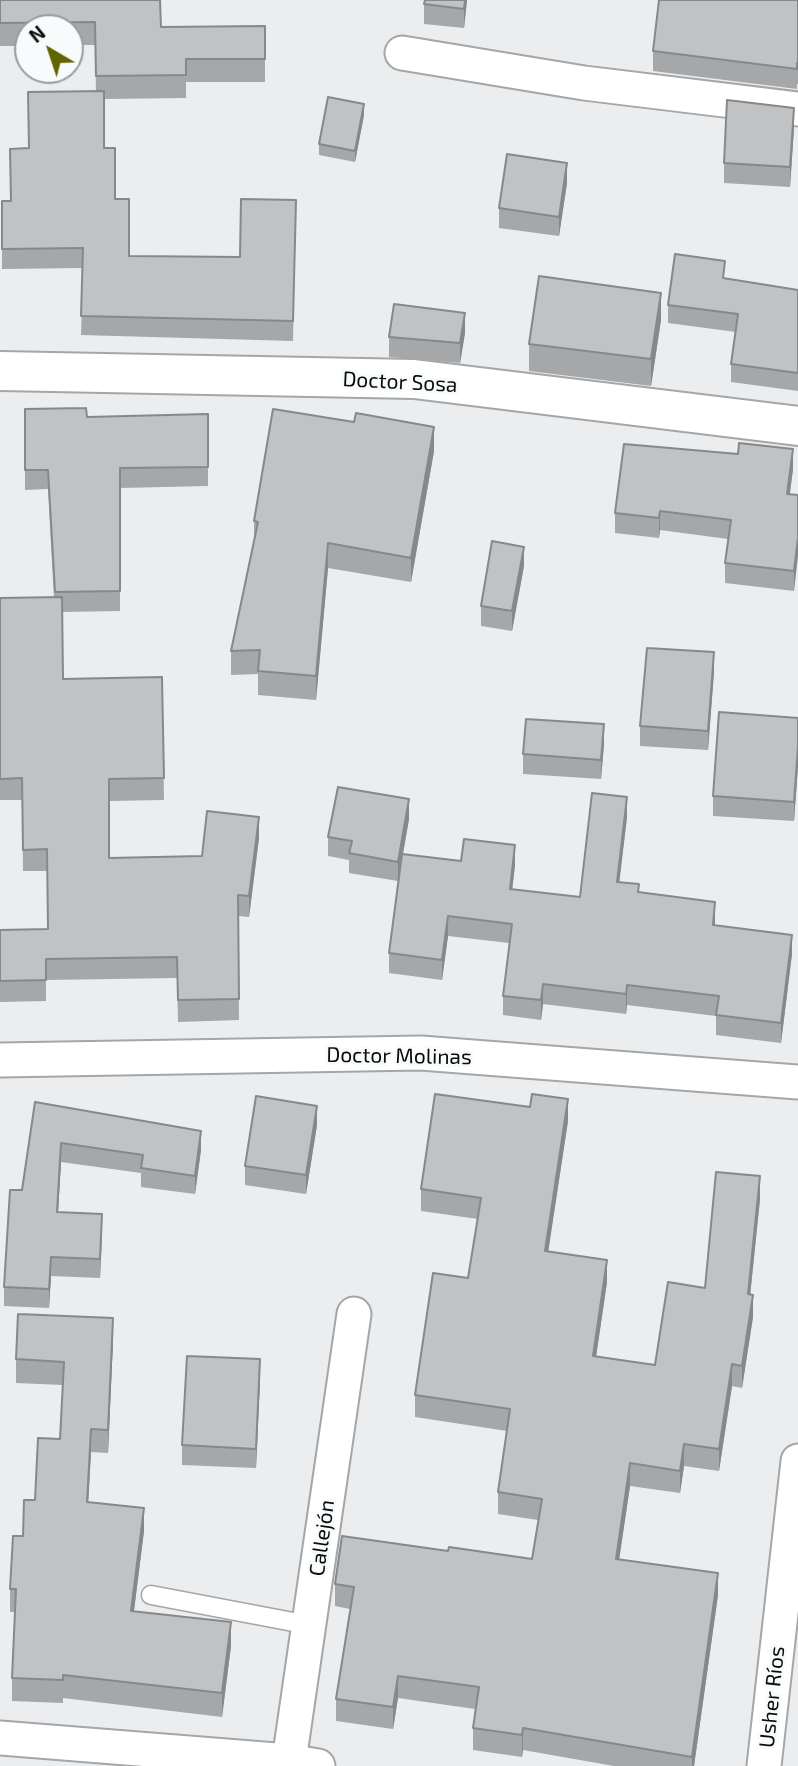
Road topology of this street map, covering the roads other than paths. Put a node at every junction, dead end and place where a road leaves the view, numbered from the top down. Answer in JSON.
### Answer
{"nodes":[{"id":1,"x":402,"y":53,"type":"dead end"},
{"id":2,"x":798,"y":109,"type":"edge"},
{"id":3,"x":0,"y":371,"type":"edge"},
{"id":4,"x":798,"y":426,"type":"edge"},
{"id":5,"x":0,"y":1060,"type":"edge"},
{"id":6,"x":798,"y":1082,"type":"edge"},
{"id":7,"x":354,"y":1314,"type":"dead end"},
{"id":8,"x":798,"y":1461,"type":"edge"},
{"id":9,"x":151,"y":1595,"type":"dead end"},
{"id":10,"x":309,"y":1625,"type":"junction"},
{"id":11,"x":0,"y":1738,"type":"edge"},
{"id":12,"x":304,"y":1763,"type":"edge"},
{"id":13,"x":764,"y":1766,"type":"edge"}],
"edges":[{"from":1,"to":2,"type":"street"},
{"from":3,"to":4,"type":"street","name":"Doctor Sosa"},
{"from":5,"to":6,"type":"street","name":"Doctor Molinas"},
{"from":7,"to":10,"type":"street","name":"Callejón"},
{"from":8,"to":13,"type":"street","name":"Usher Ríos"},
{"from":9,"to":10,"type":"lane"},
{"from":10,"to":12,"type":"street","name":"Callejón"},
{"from":11,"to":12,"type":"street"}]}
